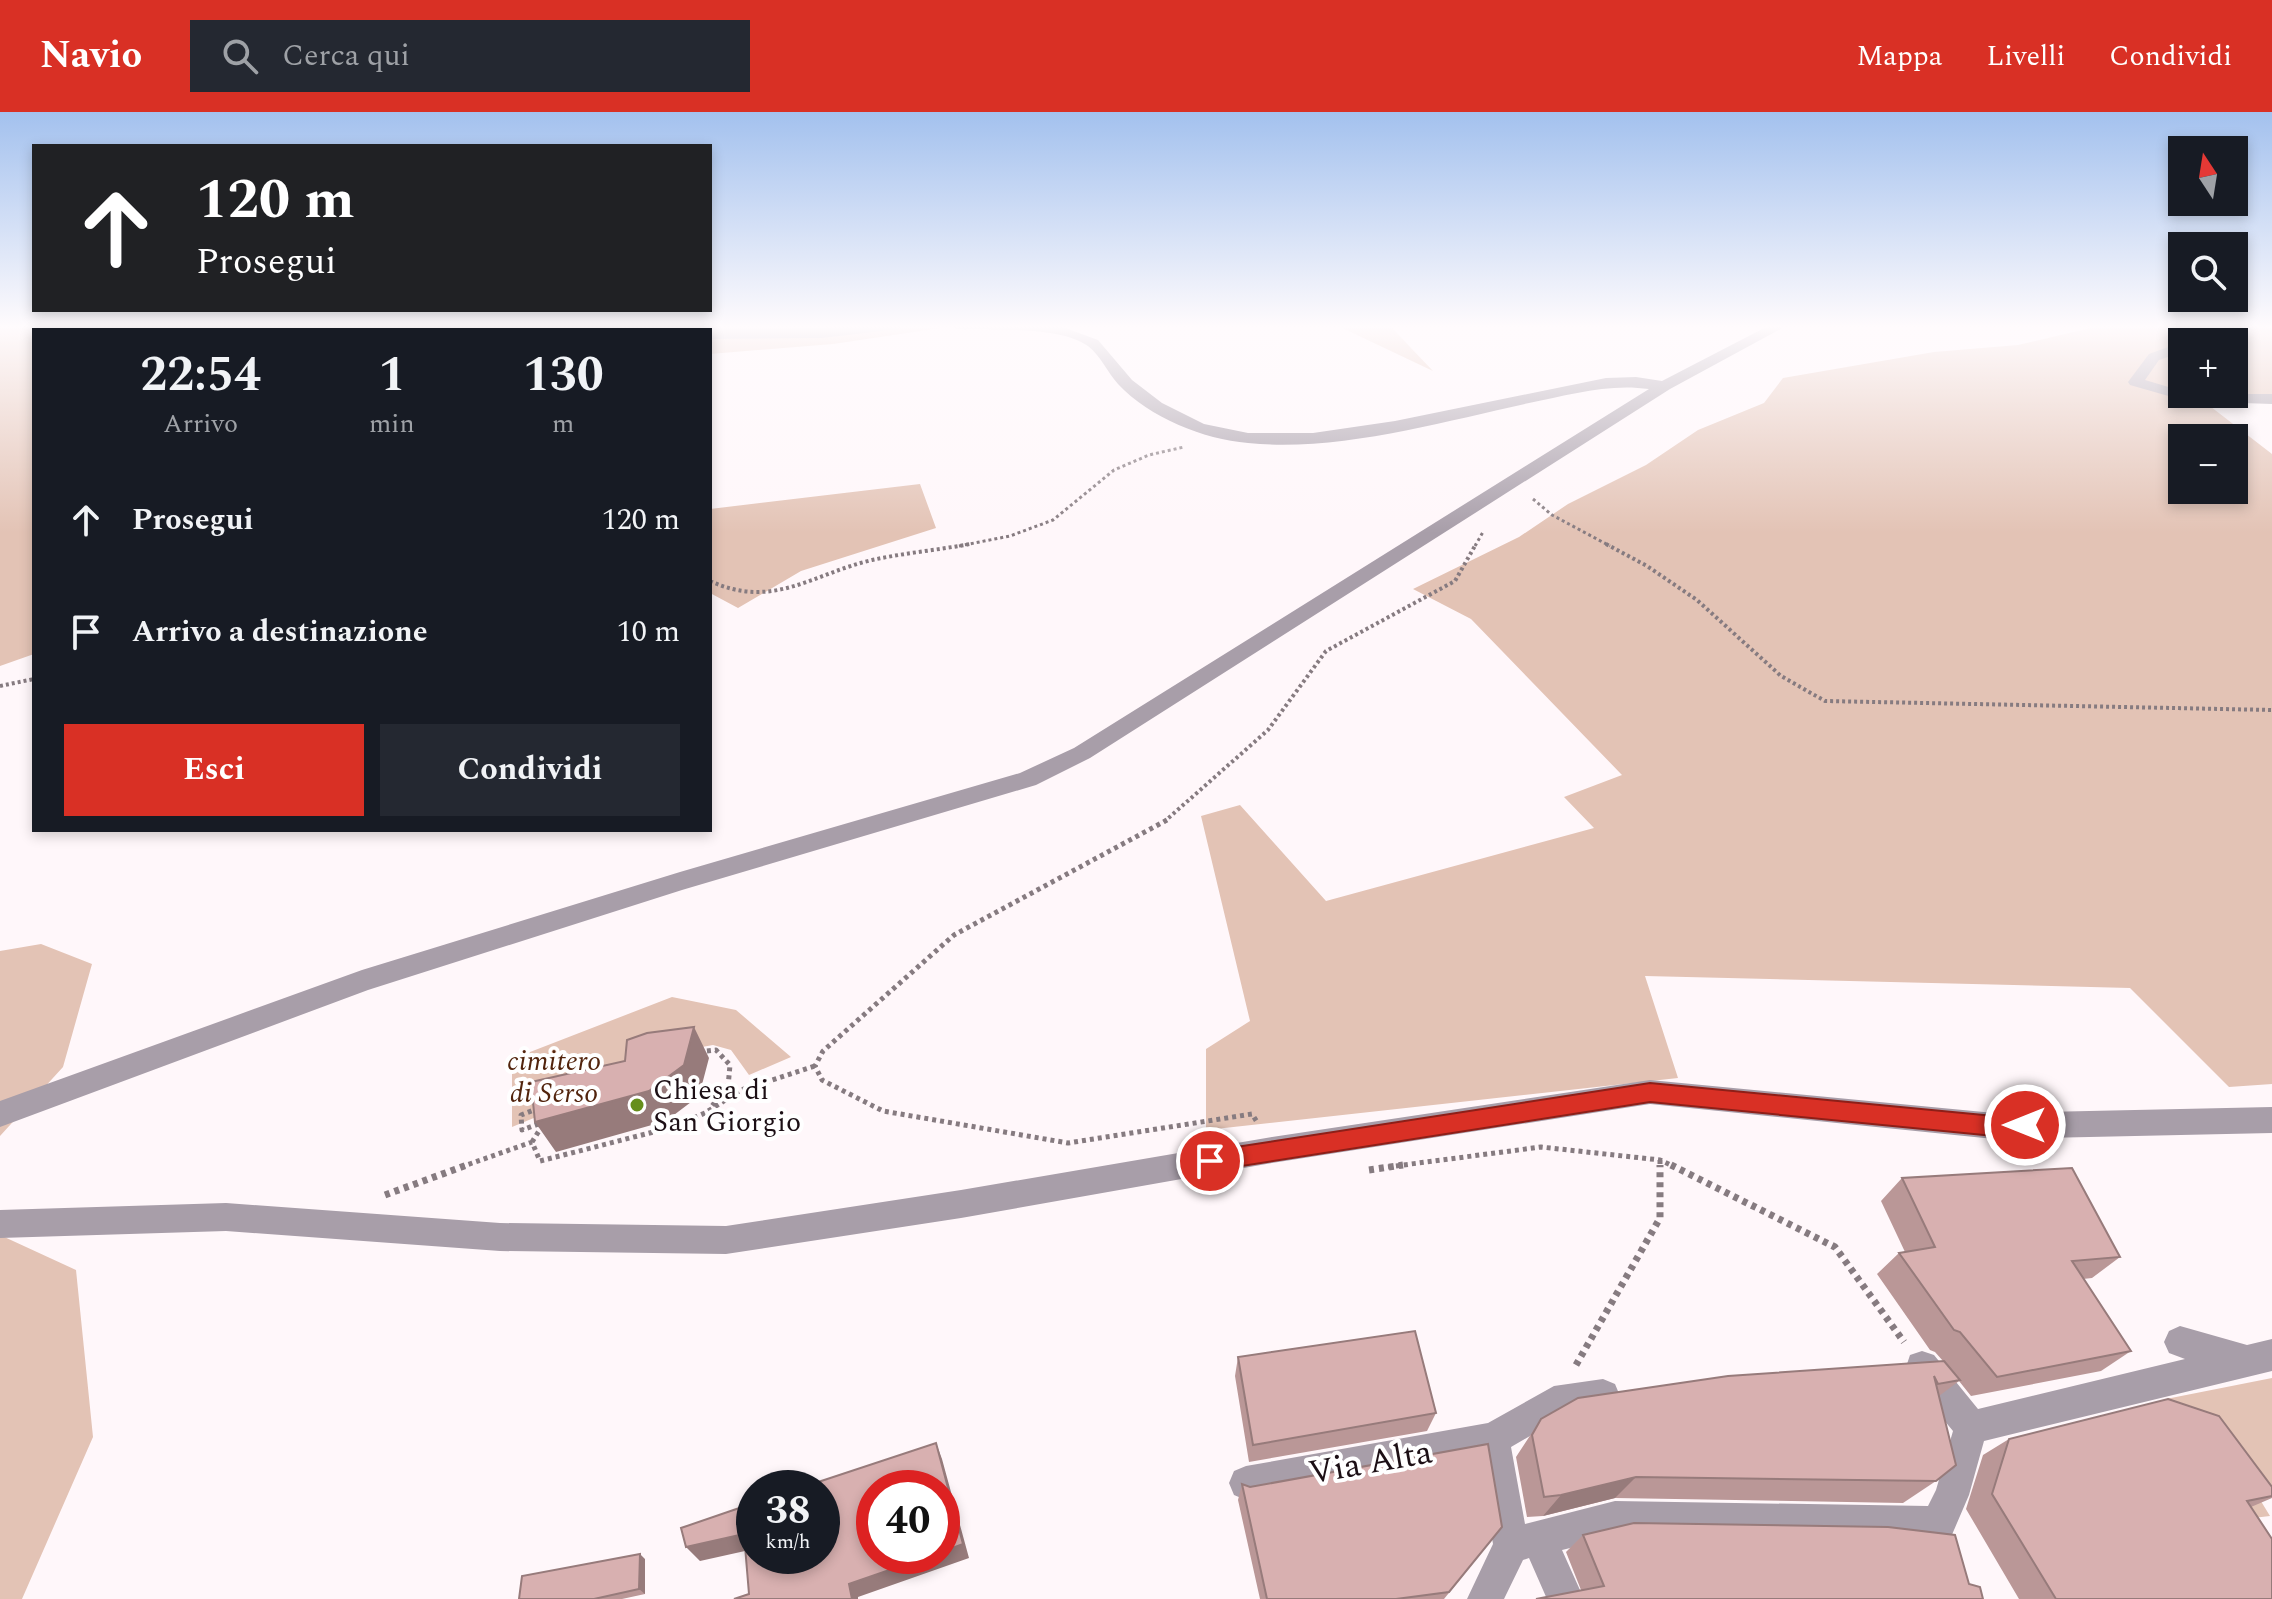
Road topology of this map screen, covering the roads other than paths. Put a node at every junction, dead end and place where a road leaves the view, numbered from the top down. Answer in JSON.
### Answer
{"nodes":[{"id":1,"x":1141,"y":394,"type":"edge"},
{"id":2,"x":1550,"y":394,"type":"edge"},
{"id":3,"x":1651,"y":394,"type":"edge"},
{"id":4,"x":2248,"y":399,"type":"edge"},
{"id":5,"x":2272,"y":399,"type":"edge"},
{"id":6,"x":0,"y":1114,"type":"edge"},
{"id":7,"x":2272,"y":1120,"type":"edge"},
{"id":8,"x":0,"y":1224,"type":"edge"},
{"id":9,"x":2180,"y":1342,"type":"dead end"},
{"id":10,"x":2260,"y":1357,"type":"edge"},
{"id":11,"x":1906,"y":1367,"type":"edge"},
{"id":12,"x":1629,"y":1392,"type":"edge"},
{"id":13,"x":1971,"y":1427,"type":"junction"},
{"id":14,"x":1493,"y":1439,"type":"junction"},
{"id":15,"x":1246,"y":1483,"type":"edge"},
{"id":16,"x":1525,"y":1542,"type":"junction"},
{"id":17,"x":1485,"y":1599,"type":"edge"},
{"id":18,"x":1566,"y":1599,"type":"edge"}],
"edges":[{"from":1,"to":2,"type":"street"},
{"from":3,"to":6,"type":"street"},
{"from":4,"to":5,"type":"street"},
{"from":7,"to":8,"type":"street"},
{"from":9,"to":10,"type":"street"},
{"from":10,"to":13,"type":"street"},
{"from":11,"to":13,"type":"street"},
{"from":12,"to":14,"type":"street","name":"Via Alta"},
{"from":13,"to":16,"type":"street"},
{"from":14,"to":15,"type":"street","name":"Via Alta"},
{"from":14,"to":16,"type":"street"},
{"from":16,"to":17,"type":"street"},
{"from":16,"to":18,"type":"street"}]}
